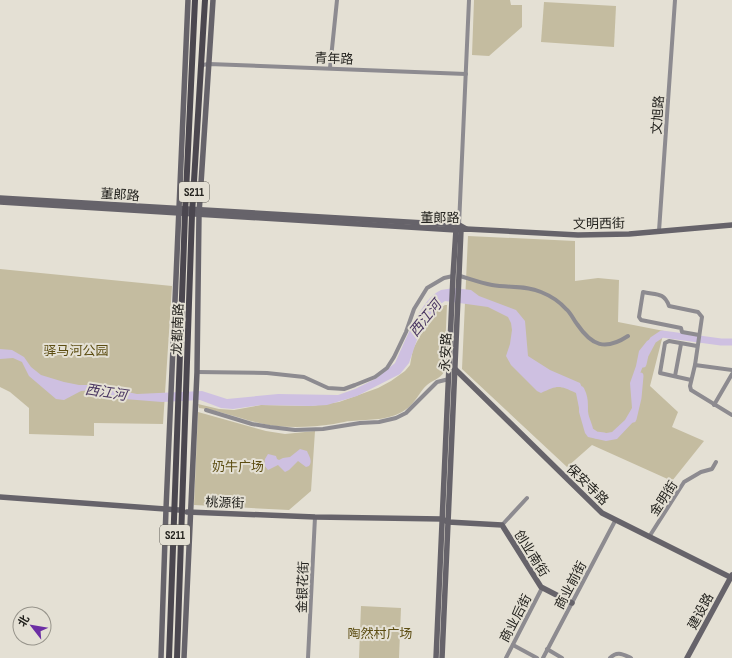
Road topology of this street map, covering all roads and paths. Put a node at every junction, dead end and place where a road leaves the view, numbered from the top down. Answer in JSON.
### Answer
{"nodes":[{"id":1,"x":188,"y":0,"type":"edge"},
{"id":2,"x":195,"y":0,"type":"edge"},
{"id":3,"x":205,"y":0,"type":"edge"},
{"id":4,"x":213,"y":0,"type":"edge"},
{"id":5,"x":337,"y":0,"type":"edge"},
{"id":6,"x":469,"y":0,"type":"edge"},
{"id":7,"x":675,"y":0,"type":"edge"},
{"id":8,"x":209,"y":64,"type":"junction"},
{"id":9,"x":202,"y":65,"type":"junction"},
{"id":10,"x":330,"y":68,"type":"junction"},
{"id":11,"x":466,"y":74,"type":"junction"},
{"id":12,"x":0,"y":198,"type":"edge"},
{"id":13,"x":0,"y":202,"type":"edge"},
{"id":14,"x":186,"y":212,"type":"junction"},
{"id":15,"x":199,"y":212,"type":"junction"},
{"id":16,"x":732,"y":225,"type":"edge"},
{"id":17,"x":461,"y":229,"type":"junction"},
{"id":18,"x":658,"y":231,"type":"junction"},
{"id":19,"x":457,"y":276,"type":"junction"},
{"id":20,"x":455,"y":310,"type":"junction"},
{"id":21,"x":628,"y":336,"type":"dead end"},
{"id":22,"x":699,"y":336,"type":"junction"},
{"id":23,"x":681,"y":344,"type":"junction"},
{"id":24,"x":698,"y":344,"type":"junction"},
{"id":25,"x":695,"y":365,"type":"junction"},
{"id":26,"x":455,"y":369,"type":"junction"},
{"id":27,"x":732,"y":370,"type":"edge"},
{"id":28,"x":197,"y":372,"type":"junction"},
{"id":29,"x":732,"y":374,"type":"edge"},
{"id":30,"x":675,"y":376,"type":"junction"},
{"id":31,"x":449,"y":379,"type":"junction"},
{"id":32,"x":692,"y":380,"type":"junction"},
{"id":33,"x":183,"y":383,"type":"junction"},
{"id":34,"x":714,"y":404,"type":"junction"},
{"id":35,"x":206,"y":410,"type":"dead end"},
{"id":36,"x":731,"y":413,"type":"edge"},
{"id":37,"x":716,"y":462,"type":"dead end"},
{"id":38,"x":0,"y":497,"type":"edge"},
{"id":39,"x":527,"y":498,"type":"dead end"},
{"id":40,"x":166,"y":509,"type":"junction"},
{"id":41,"x":176,"y":510,"type":"junction"},
{"id":42,"x":183,"y":512,"type":"junction"},
{"id":43,"x":190,"y":512,"type":"junction"},
{"id":44,"x":315,"y":516,"type":"junction"},
{"id":45,"x":442,"y":519,"type":"junction"},
{"id":46,"x":615,"y":521,"type":"junction"},
{"id":47,"x":448,"y":522,"type":"junction"},
{"id":48,"x":502,"y":525,"type":"junction"},
{"id":49,"x":649,"y":538,"type":"junction"},
{"id":50,"x":732,"y":577,"type":"edge"},
{"id":51,"x":542,"y":588,"type":"junction"},
{"id":52,"x":572,"y":603,"type":"junction"},
{"id":53,"x":512,"y":645,"type":"junction"},
{"id":54,"x":547,"y":649,"type":"junction"},
{"id":55,"x":161,"y":658,"type":"edge"},
{"id":56,"x":169,"y":658,"type":"edge"},
{"id":57,"x":177,"y":658,"type":"edge"},
{"id":58,"x":184,"y":658,"type":"edge"},
{"id":59,"x":308,"y":658,"type":"edge"},
{"id":60,"x":436,"y":658,"type":"edge"},
{"id":61,"x":442,"y":658,"type":"edge"},
{"id":62,"x":506,"y":658,"type":"edge"},
{"id":63,"x":537,"y":658,"type":"edge"},
{"id":64,"x":543,"y":658,"type":"edge"},
{"id":65,"x":562,"y":658,"type":"edge"},
{"id":66,"x":610,"y":658,"type":"edge"},
{"id":67,"x":630,"y":658,"type":"edge"},
{"id":68,"x":687,"y":658,"type":"edge"}],
"edges":[{"from":1,"to":14,"type":"street"},
{"from":2,"to":14,"type":"main road","name":"龙都南路","number":"S211"},
{"from":3,"to":9,"type":"main road","name":"龙都南路","number":"S211"},
{"from":4,"to":8,"type":"street"},
{"from":5,"to":10,"type":"street"},
{"from":6,"to":11,"type":"street"},
{"from":7,"to":18,"type":"street","name":"文旭路"},
{"from":8,"to":9,"type":"street","name":"青年路"},
{"from":8,"to":10,"type":"street","name":"青年路"},
{"from":8,"to":15,"type":"street"},
{"from":9,"to":14,"type":"main road","name":"龙都南路","number":"S211"},
{"from":10,"to":11,"type":"street","name":"青年路"},
{"from":11,"to":17,"type":"street"},
{"from":12,"to":14,"type":"street","name":"董郞路"},
{"from":13,"to":14,"type":"street","name":"董郞路"},
{"from":14,"to":15,"type":"street","name":"董郞路"},
{"from":14,"to":33,"type":"main road","name":"龙都南路","number":"S211"},
{"from":14,"to":40,"type":"street"},
{"from":15,"to":17,"type":"street","name":"董郞路"},
{"from":15,"to":28,"type":"street"},
{"from":16,"to":18,"type":"street","name":"文明西街"},
{"from":17,"to":18,"type":"street","name":"文明西街"},
{"from":17,"to":19,"type":"street","name":"永安路"},
{"from":19,"to":20,"type":"street","name":"永安路"},
{"from":19,"to":21,"type":"street"},
{"from":19,"to":28,"type":"street"},
{"from":20,"to":26,"type":"street","name":"永安路"},
{"from":20,"to":31,"type":"street"},
{"from":22,"to":22,"type":"street"},
{"from":22,"to":24,"type":"street"},
{"from":23,"to":24,"type":"street"},
{"from":23,"to":30,"type":"street"},
{"from":23,"to":30,"type":"street"},
{"from":24,"to":25,"type":"street"},
{"from":25,"to":27,"type":"street"},
{"from":25,"to":32,"type":"street"},
{"from":26,"to":46,"type":"street","name":"保安寺路"},
{"from":26,"to":47,"type":"street","name":"永安路"},
{"from":28,"to":43,"type":"street"},
{"from":29,"to":34,"type":"street"},
{"from":30,"to":32,"type":"street"},
{"from":31,"to":35,"type":"street"},
{"from":31,"to":45,"type":"street"},
{"from":32,"to":34,"type":"street"},
{"from":33,"to":41,"type":"main road","name":"龙都南路","number":"S211"},
{"from":33,"to":42,"type":"main road","name":"龙都南路","number":"S211"},
{"from":34,"to":36,"type":"street"},
{"from":37,"to":49,"type":"street","name":"金明街"},
{"from":38,"to":40,"type":"street","name":"桃源街"},
{"from":39,"to":48,"type":"street"},
{"from":40,"to":41,"type":"street","name":"桃源街"},
{"from":40,"to":55,"type":"street"},
{"from":41,"to":42,"type":"street","name":"桃源街"},
{"from":41,"to":56,"type":"main road","name":"龙都南路","number":"S211"},
{"from":42,"to":43,"type":"street","name":"桃源街"},
{"from":42,"to":57,"type":"main road","name":"龙都南路","number":"S211"},
{"from":43,"to":44,"type":"street","name":"桃源街"},
{"from":43,"to":58,"type":"street"},
{"from":44,"to":45,"type":"street","name":"桃源街"},
{"from":44,"to":59,"type":"street","name":"金银花街"},
{"from":45,"to":47,"type":"street","name":"桃源街"},
{"from":45,"to":60,"type":"street"},
{"from":46,"to":49,"type":"street","name":"保安寺路"},
{"from":46,"to":52,"type":"street","name":"商业前街"},
{"from":47,"to":48,"type":"street","name":"创业南街"},
{"from":47,"to":61,"type":"street","name":"永安路"},
{"from":48,"to":51,"type":"street","name":"创业南街"},
{"from":49,"to":50,"type":"street","name":"保安寺路"},
{"from":50,"to":68,"type":"street","name":"建设路"},
{"from":51,"to":52,"type":"street","name":"创业南街"},
{"from":51,"to":53,"type":"street","name":"商业后街"},
{"from":52,"to":54,"type":"street","name":"商业前街"},
{"from":53,"to":62,"type":"street","name":"商业后街"},
{"from":53,"to":63,"type":"street"},
{"from":54,"to":64,"type":"street","name":"商业前街"},
{"from":54,"to":65,"type":"street"},
{"from":66,"to":67,"type":"street"}]}
